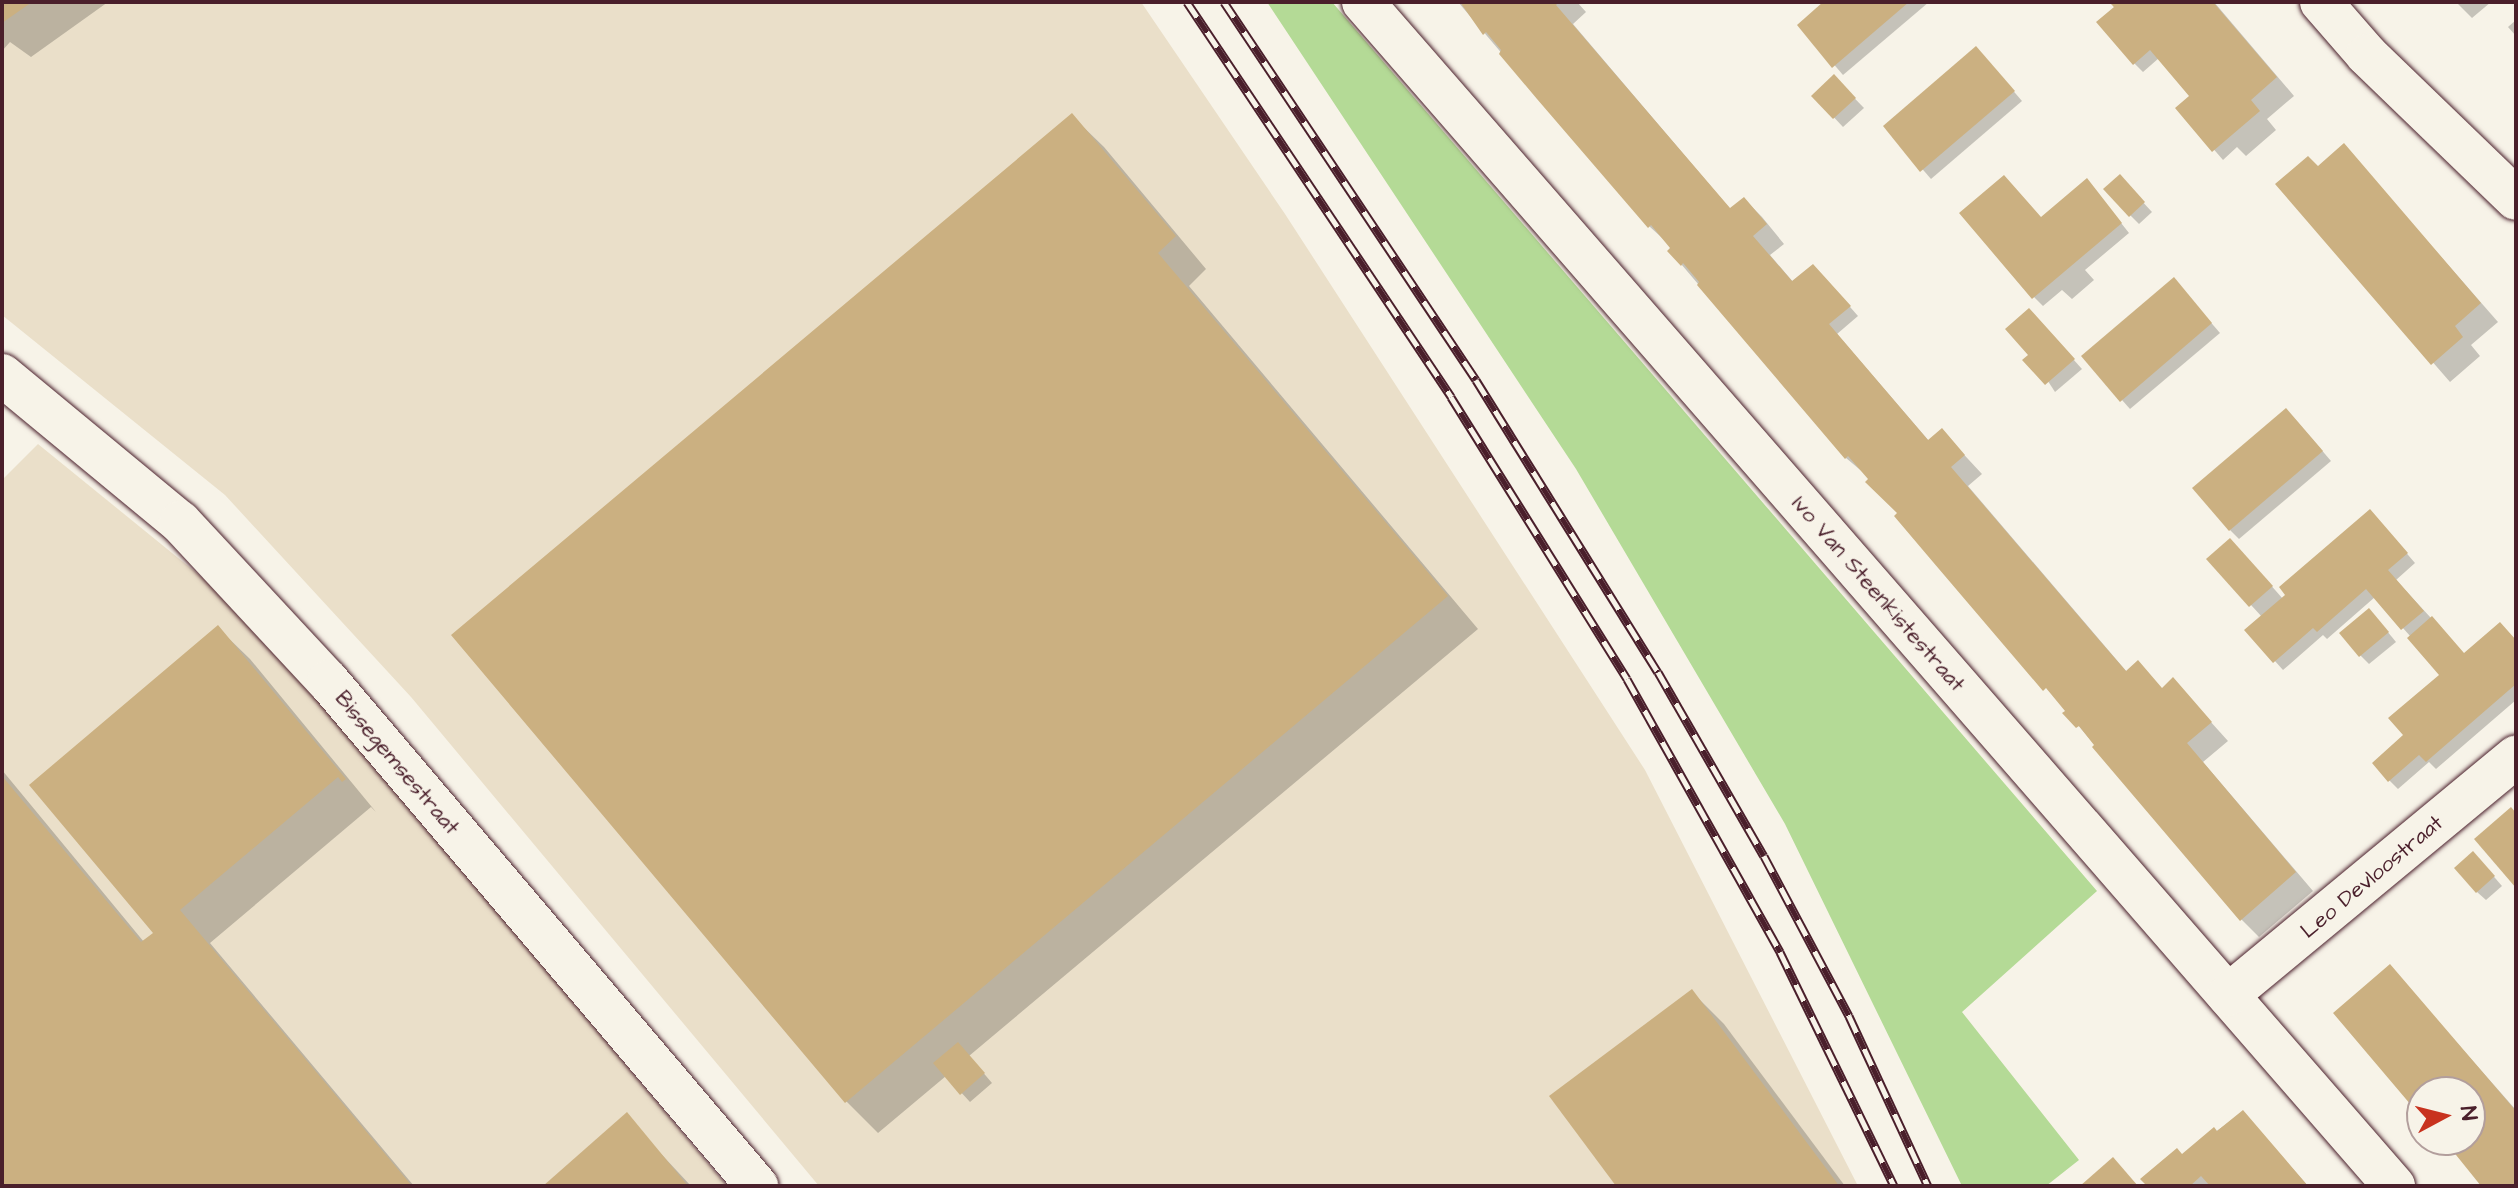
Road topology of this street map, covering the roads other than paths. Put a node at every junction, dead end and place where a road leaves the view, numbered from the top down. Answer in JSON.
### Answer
{"nodes":[{"id":1,"x":1363,"y":2,"type":"edge"},
{"id":2,"x":2321,"y":2,"type":"edge"},
{"id":3,"x":2516,"y":199,"type":"edge"},
{"id":4,"x":2,"y":375,"type":"edge"},
{"id":5,"x":2512,"y":768,"type":"edge"},
{"id":6,"x":2228,"y":995,"type":"junction"},
{"id":7,"x":757,"y":1186,"type":"edge"},
{"id":8,"x":2394,"y":1186,"type":"edge"}],
"edges":[{"from":1,"to":6,"type":"street","name":"Ivo Van Steenkistestraat"},
{"from":2,"to":3,"type":"street"},
{"from":4,"to":7,"type":"street","name":"Bissegemsestraat"},
{"from":5,"to":6,"type":"street","name":"Leo Devloostraat"},
{"from":6,"to":8,"type":"street","name":"Ivo Van Steenkistestraat"}]}
